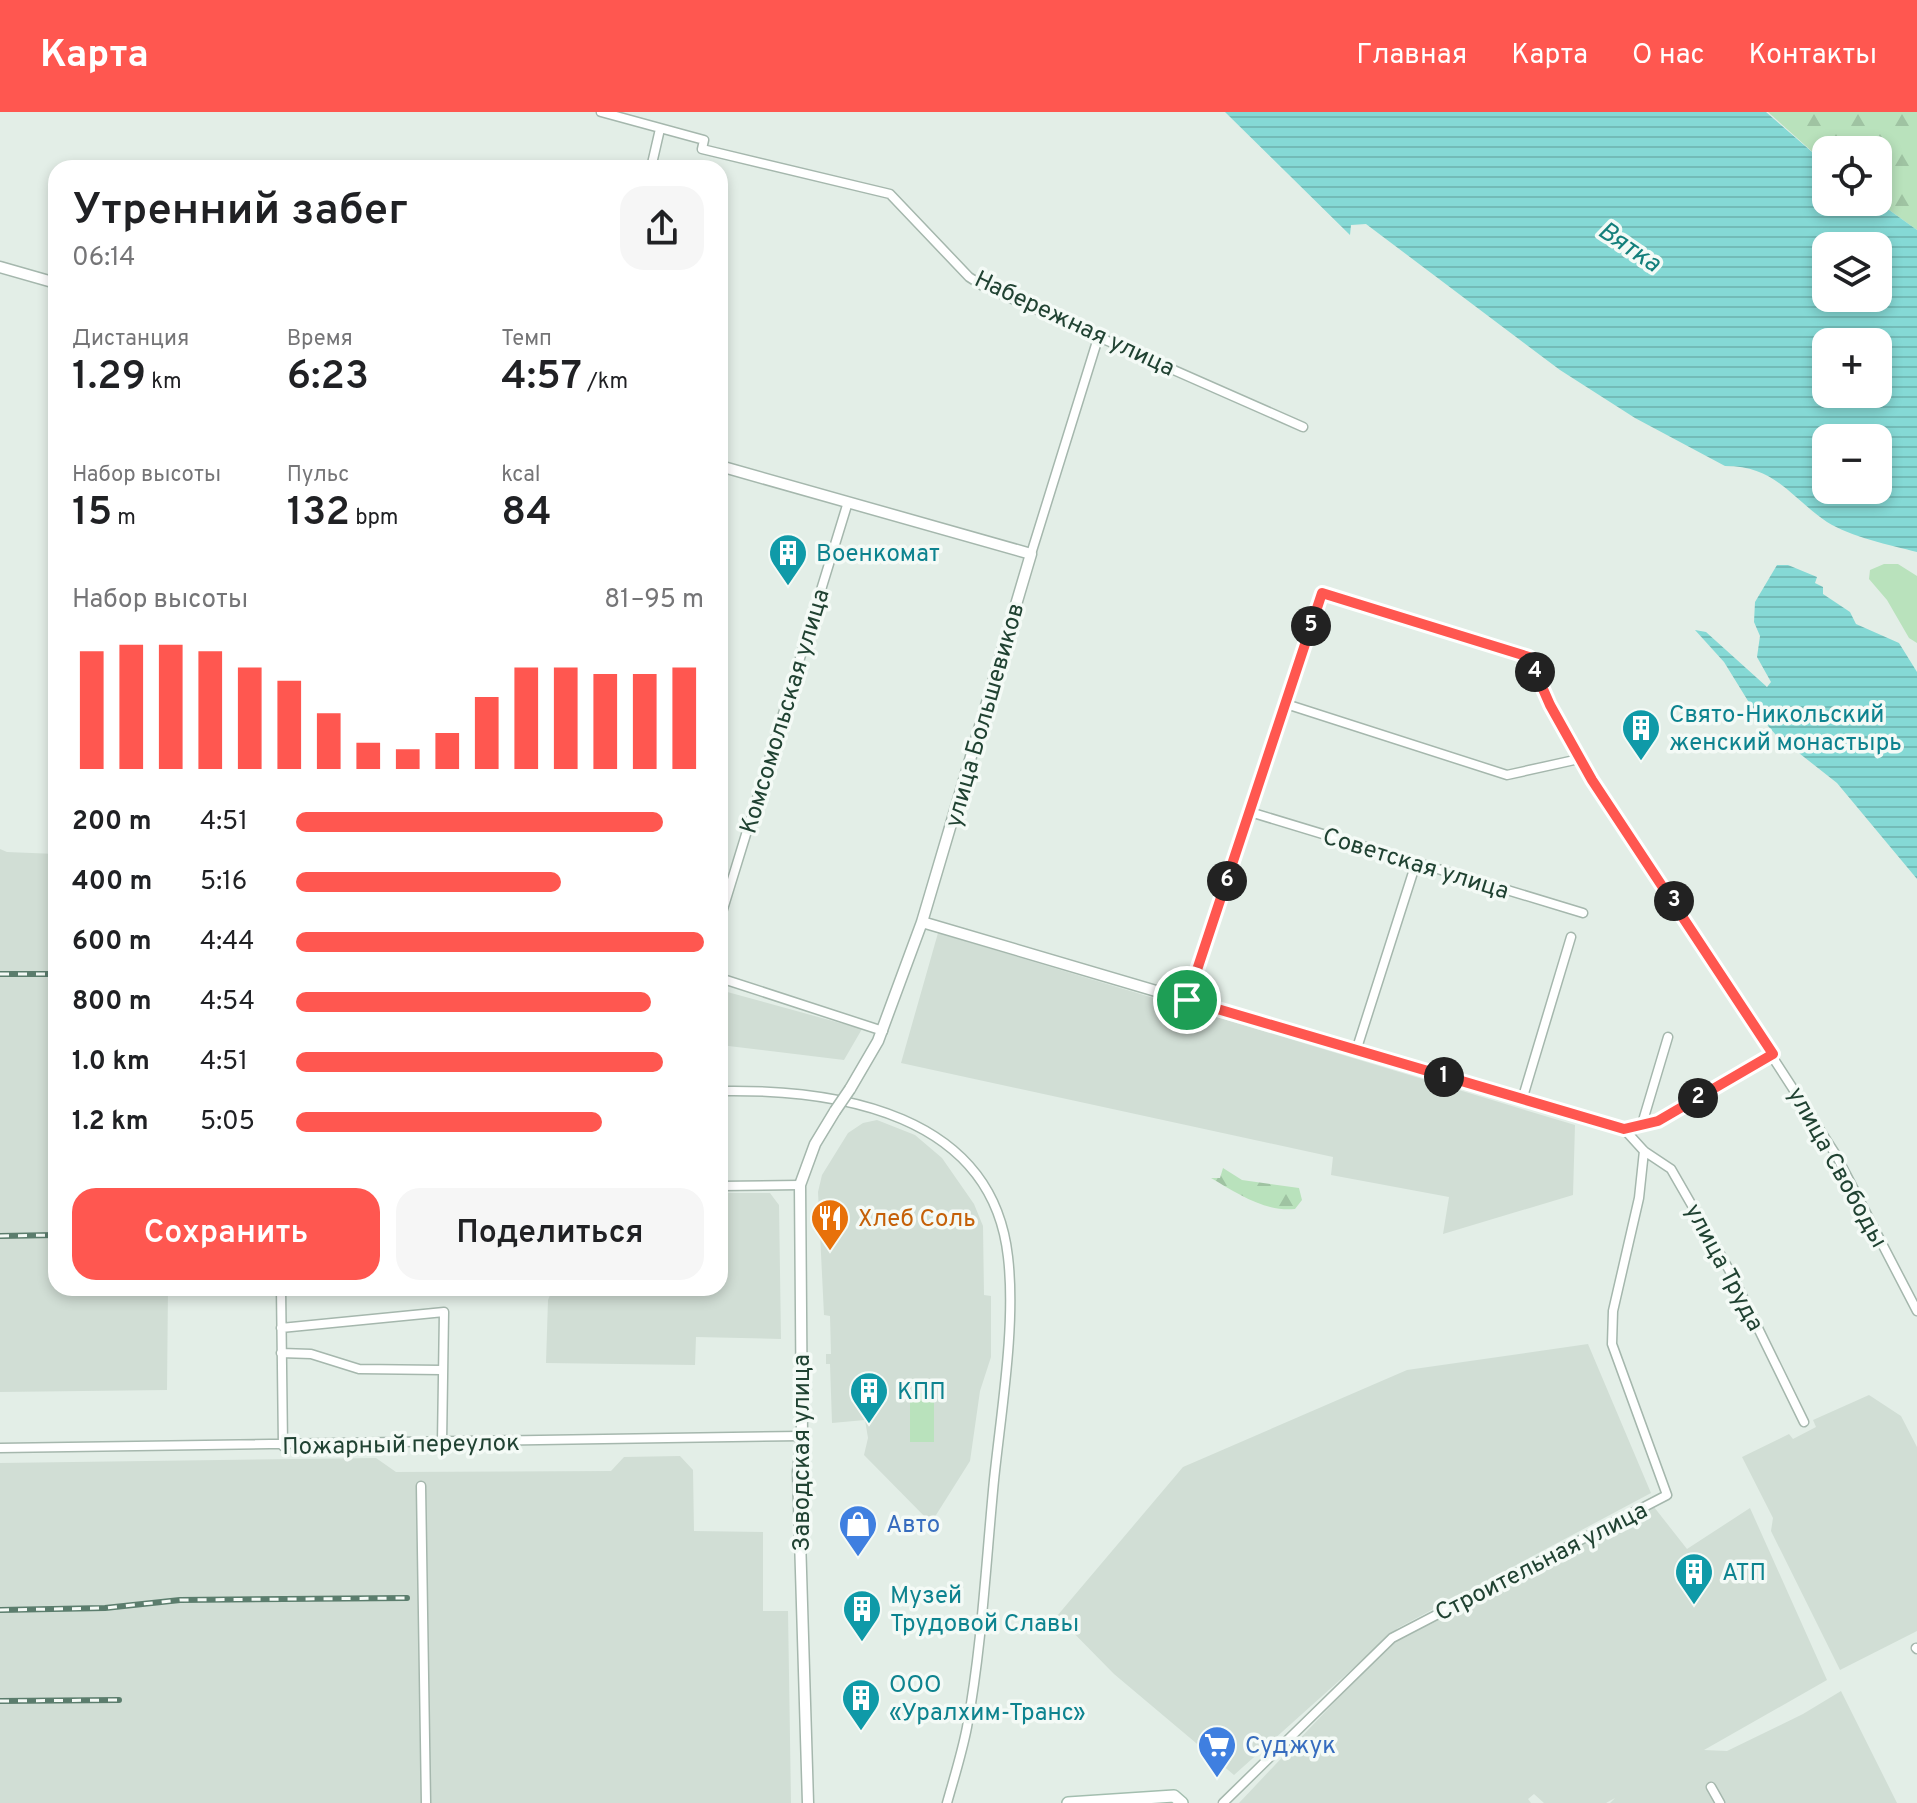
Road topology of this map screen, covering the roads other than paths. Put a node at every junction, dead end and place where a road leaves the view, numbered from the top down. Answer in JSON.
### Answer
{"nodes":[{"id":1,"x":601,"y":112,"type":"edge"},
{"id":2,"x":660,"y":129,"type":"junction"},
{"id":3,"x":653,"y":160,"type":"edge"},
{"id":4,"x":0,"y":267,"type":"edge"},
{"id":5,"x":48,"y":281,"type":"edge"},
{"id":6,"x":1099,"y":335,"type":"junction"},
{"id":7,"x":1303,"y":427,"type":"dead end"},
{"id":8,"x":728,"y":468,"type":"edge"},
{"id":9,"x":848,"y":502,"type":"junction"},
{"id":10,"x":1031,"y":554,"type":"junction"},
{"id":11,"x":1286,"y":704,"type":"junction"},
{"id":12,"x":1579,"y":759,"type":"junction"},
{"id":13,"x":1250,"y":812,"type":"junction"},
{"id":14,"x":1416,"y":863,"type":"junction"},
{"id":15,"x":728,"y":893,"type":"edge"},
{"id":16,"x":1583,"y":913,"type":"dead end"},
{"id":17,"x":922,"y":922,"type":"junction"},
{"id":18,"x":1571,"y":937,"type":"dead end"},
{"id":19,"x":728,"y":981,"type":"edge"},
{"id":20,"x":1187,"y":1000,"type":"junction"},
{"id":21,"x":883,"y":1031,"type":"junction"},
{"id":22,"x":1668,"y":1037,"type":"dead end"},
{"id":23,"x":1356,"y":1051,"type":"junction"},
{"id":24,"x":1773,"y":1054,"type":"junction"},
{"id":25,"x":728,"y":1091,"type":"edge"},
{"id":26,"x":1522,"y":1100,"type":"junction"},
{"id":27,"x":835,"y":1111,"type":"joint"},
{"id":28,"x":1642,"y":1124,"type":"junction"},
{"id":29,"x":1624,"y":1129,"type":"junction"},
{"id":30,"x":1644,"y":1151,"type":"junction"},
{"id":31,"x":800,"y":1185,"type":"junction"},
{"id":32,"x":728,"y":1186,"type":"edge"},
{"id":33,"x":281,"y":1296,"type":"edge"},
{"id":34,"x":1917,"y":1311,"type":"edge"},
{"id":35,"x":281,"y":1328,"type":"junction"},
{"id":36,"x":281,"y":1353,"type":"junction"},
{"id":37,"x":441,"y":1370,"type":"junction"},
{"id":38,"x":1804,"y":1422,"type":"dead end"},
{"id":39,"x":802,"y":1436,"type":"junction"},
{"id":40,"x":442,"y":1443,"type":"junction"},
{"id":41,"x":283,"y":1446,"type":"junction"},
{"id":42,"x":0,"y":1448,"type":"edge"},
{"id":43,"x":421,"y":1486,"type":"dead end"},
{"id":44,"x":1711,"y":1787,"type":"dead end"},
{"id":45,"x":426,"y":1803,"type":"edge"},
{"id":46,"x":808,"y":1803,"type":"edge"},
{"id":47,"x":947,"y":1803,"type":"edge"},
{"id":48,"x":1068,"y":1803,"type":"edge"},
{"id":49,"x":1182,"y":1803,"type":"edge"},
{"id":50,"x":1223,"y":1803,"type":"edge"},
{"id":51,"x":1720,"y":1803,"type":"edge"}],
"edges":[{"from":1,"to":2,"type":"street","name":"Набережная улица"},
{"from":2,"to":3,"type":"street"},
{"from":2,"to":6,"type":"street","name":"Набережная улица"},
{"from":4,"to":5,"type":"street"},
{"from":6,"to":7,"type":"street","name":"Набережная улица"},
{"from":6,"to":10,"type":"street","name":"улица Большевиков"},
{"from":8,"to":9,"type":"street"},
{"from":9,"to":10,"type":"street"},
{"from":9,"to":15,"type":"street","name":"Комсомольская улица"},
{"from":10,"to":17,"type":"street","name":"улица Большевиков"},
{"from":11,"to":12,"type":"street"},
{"from":11,"to":12,"type":"street","name":"улица Свободы"},
{"from":11,"to":13,"type":"street"},
{"from":12,"to":24,"type":"street","name":"улица Свободы"},
{"from":13,"to":14,"type":"street","name":"Советская улица"},
{"from":13,"to":20,"type":"street"},
{"from":14,"to":16,"type":"street","name":"Советская улица"},
{"from":14,"to":23,"type":"street"},
{"from":17,"to":20,"type":"street"},
{"from":17,"to":21,"type":"street","name":"улица Большевиков"},
{"from":18,"to":26,"type":"street"},
{"from":19,"to":21,"type":"street"},
{"from":20,"to":23,"type":"street"},
{"from":21,"to":27,"type":"street","name":"улица Большевиков","bridge":true},
{"from":22,"to":28,"type":"street"},
{"from":23,"to":26,"type":"street"},
{"from":24,"to":28,"type":"street"},
{"from":24,"to":34,"type":"street","name":"улица Свободы"},
{"from":25,"to":47,"type":"street"},
{"from":26,"to":29,"type":"street"},
{"from":27,"to":31,"type":"street","name":"Заводская улица"},
{"from":28,"to":29,"type":"street"},
{"from":29,"to":30,"type":"street","name":"улица Труда"},
{"from":30,"to":38,"type":"street","name":"улица Труда"},
{"from":30,"to":50,"type":"street","name":"Строительная улица"},
{"from":31,"to":32,"type":"street"},
{"from":31,"to":39,"type":"street","name":"Заводская улица"},
{"from":33,"to":35,"type":"street"},
{"from":35,"to":36,"type":"street"},
{"from":35,"to":37,"type":"street"},
{"from":36,"to":37,"type":"street"},
{"from":36,"to":41,"type":"street"},
{"from":37,"to":40,"type":"street"},
{"from":39,"to":40,"type":"street","name":"Пожарный переулок"},
{"from":39,"to":46,"type":"street","name":"Заводская улица"},
{"from":40,"to":41,"type":"street","name":"Пожарный переулок"},
{"from":41,"to":42,"type":"street","name":"Пожарный переулок"},
{"from":43,"to":45,"type":"street"},
{"from":44,"to":51,"type":"street"},
{"from":48,"to":49,"type":"main road"}]}
